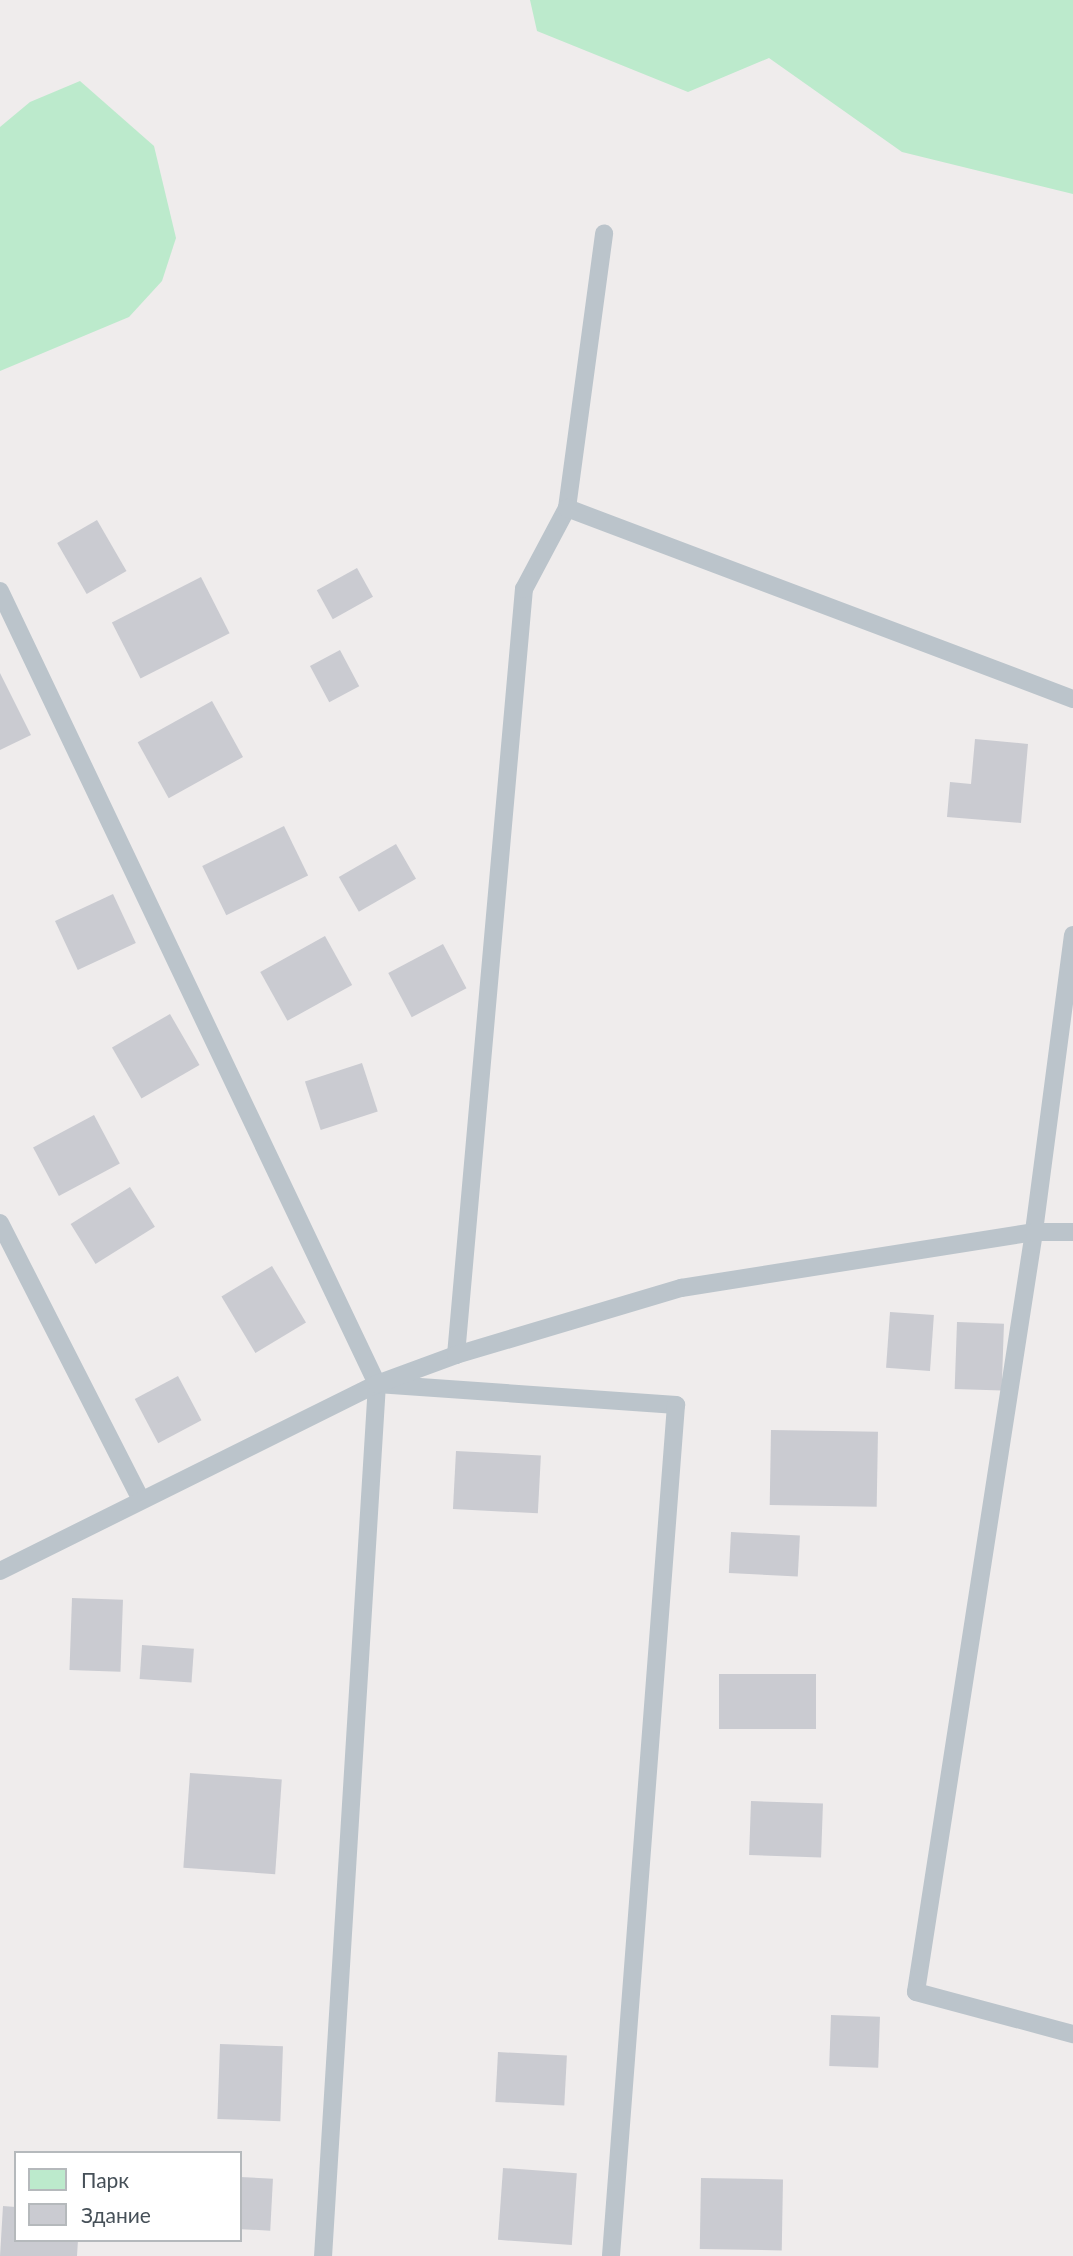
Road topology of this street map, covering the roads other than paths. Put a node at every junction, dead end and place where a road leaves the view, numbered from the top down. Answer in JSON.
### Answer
{"nodes":[{"id":1,"x":604,"y":233,"type":"dead end"},
{"id":2,"x":567,"y":508,"type":"junction"},
{"id":3,"x":0,"y":591,"type":"edge"},
{"id":4,"x":1073,"y":699,"type":"edge"},
{"id":5,"x":1073,"y":935,"type":"edge"},
{"id":6,"x":0,"y":1223,"type":"edge"},
{"id":7,"x":1034,"y":1232,"type":"junction"},
{"id":8,"x":1073,"y":1232,"type":"edge"},
{"id":9,"x":456,"y":1355,"type":"junction"},
{"id":10,"x":377,"y":1384,"type":"junction"},
{"id":11,"x":141,"y":1500,"type":"junction"},
{"id":12,"x":0,"y":1571,"type":"edge"},
{"id":13,"x":1073,"y":2034,"type":"edge"},
{"id":14,"x":323,"y":2256,"type":"edge"},
{"id":15,"x":611,"y":2256,"type":"edge"}],
"edges":[{"from":1,"to":2,"type":"lane"},
{"from":2,"to":4,"type":"lane"},
{"from":2,"to":9,"type":"lane"},
{"from":3,"to":10,"type":"lane"},
{"from":5,"to":7,"type":"lane"},
{"from":6,"to":11,"type":"lane"},
{"from":7,"to":8,"type":"lane"},
{"from":7,"to":9,"type":"lane"},
{"from":7,"to":13,"type":"lane"},
{"from":9,"to":10,"type":"lane"},
{"from":10,"to":11,"type":"lane"},
{"from":10,"to":14,"type":"lane"},
{"from":10,"to":15,"type":"lane"},
{"from":11,"to":12,"type":"lane"}]}
